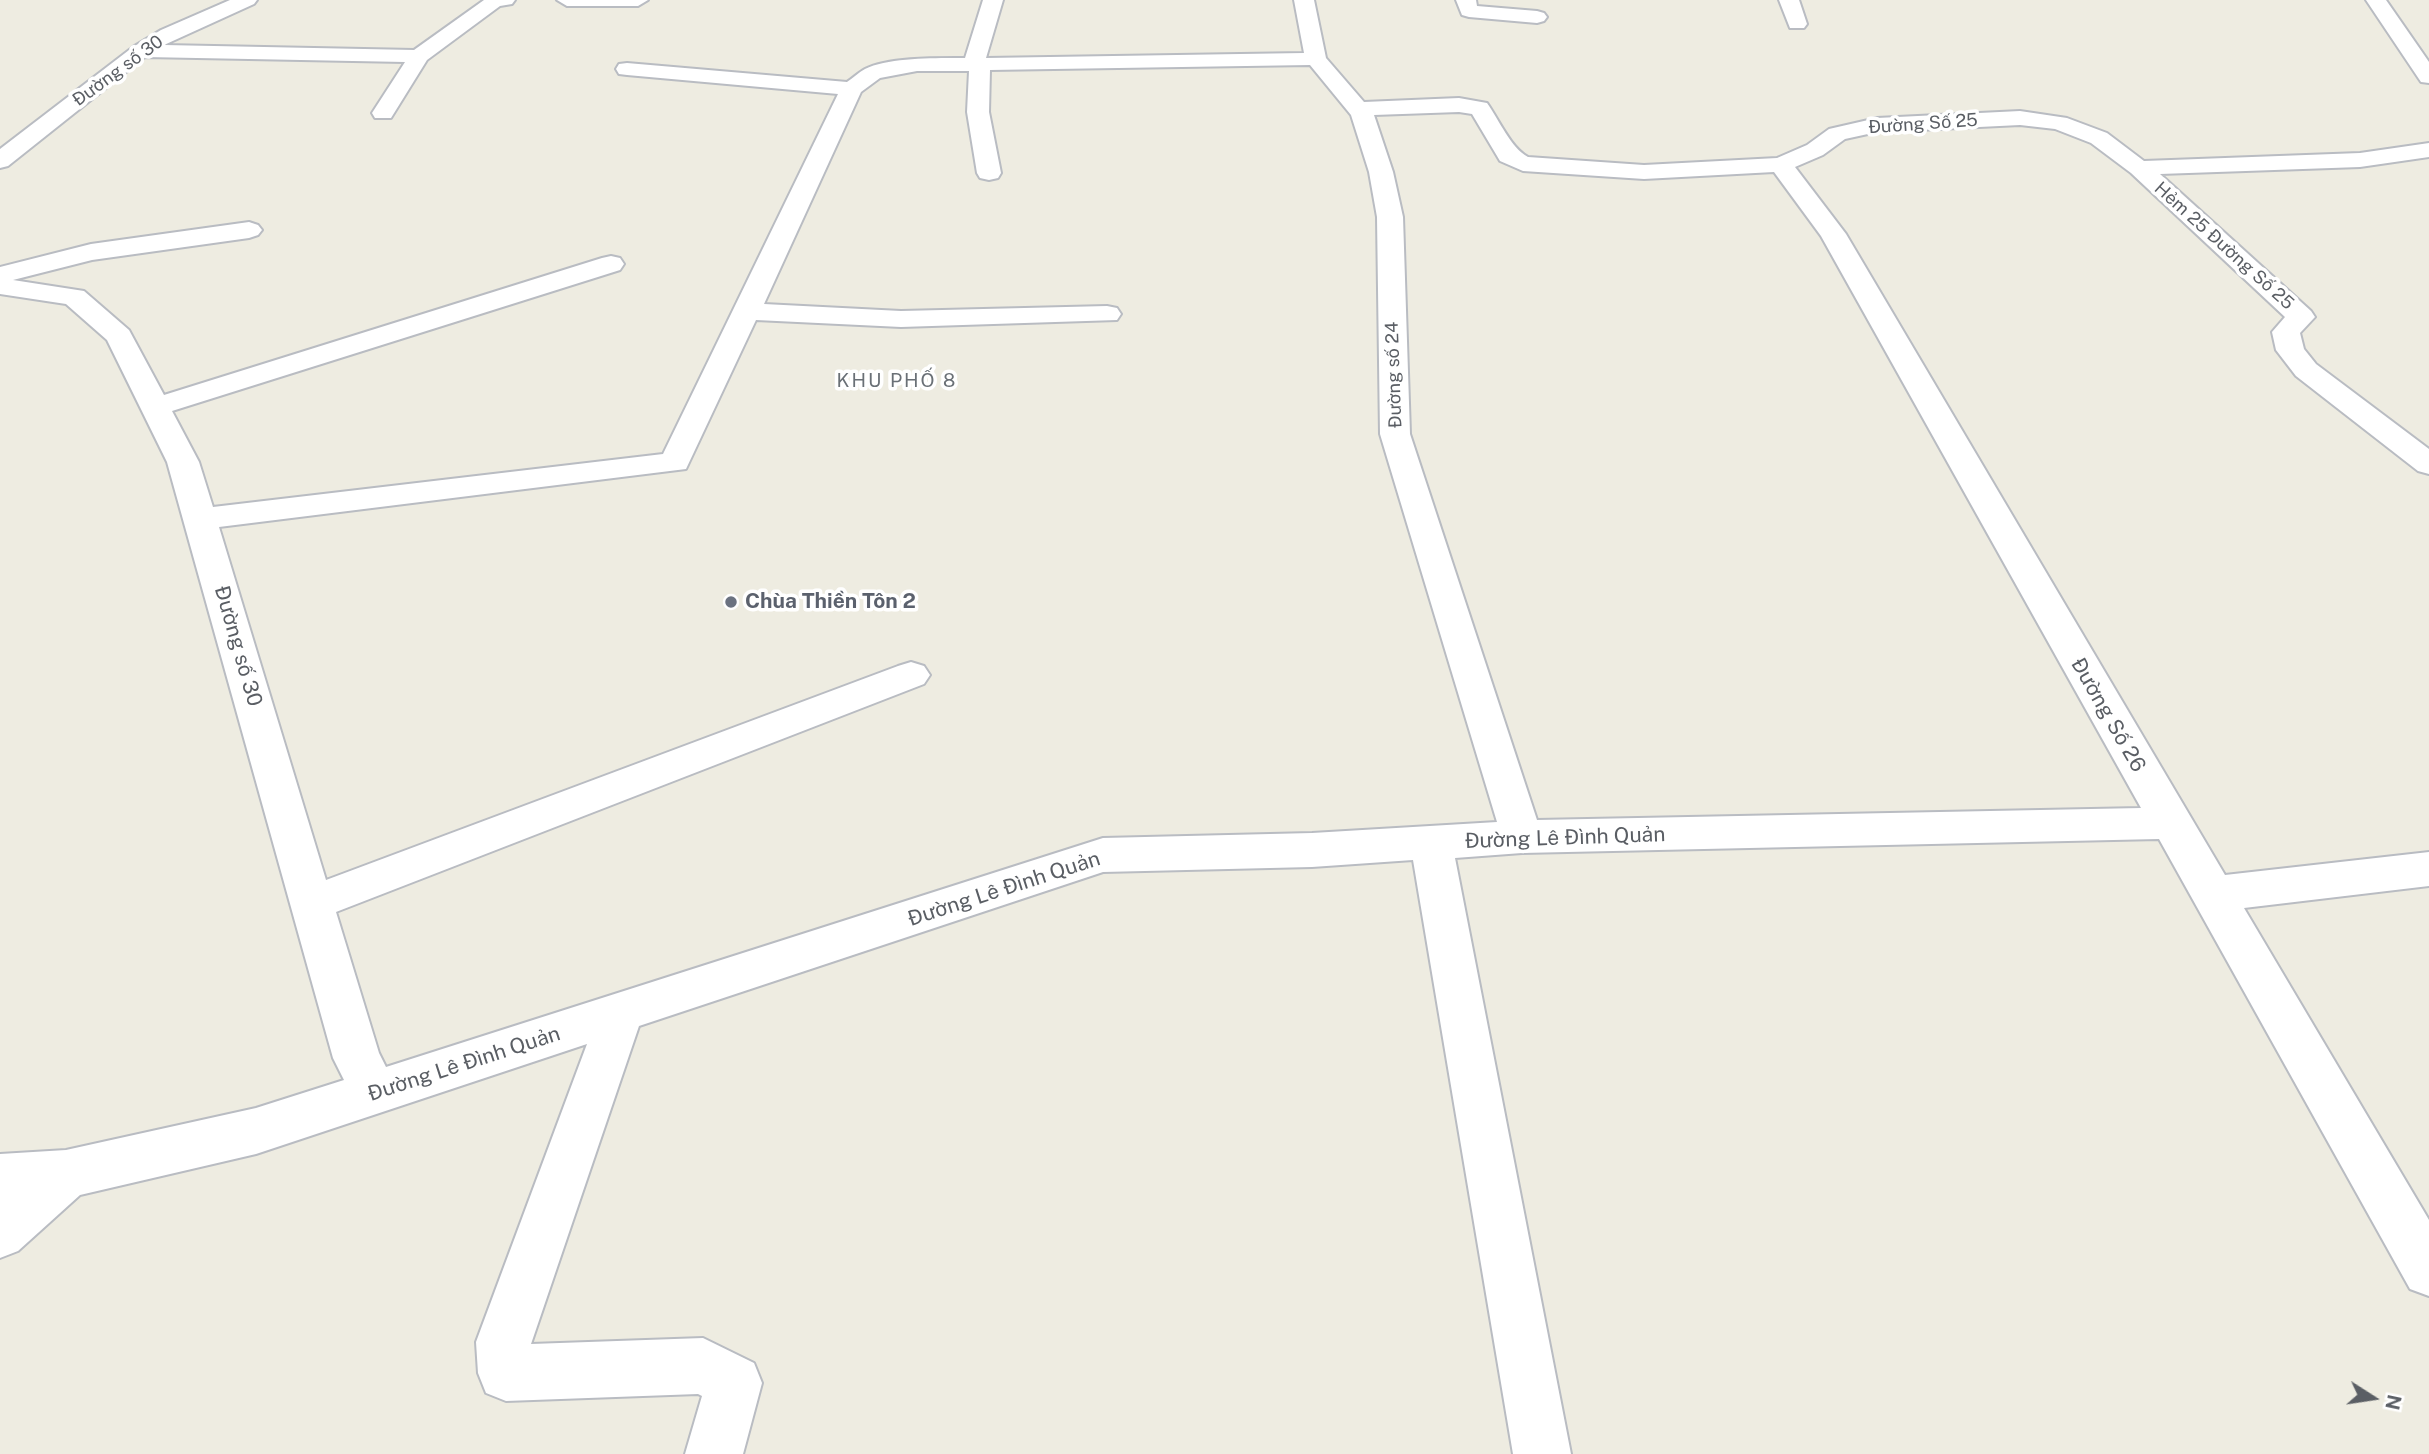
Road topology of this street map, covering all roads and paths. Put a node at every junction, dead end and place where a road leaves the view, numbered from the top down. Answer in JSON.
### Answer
{"nodes":[{"id":1,"x":247,"y":0,"type":"edge"},
{"id":2,"x":505,"y":0,"type":"edge"},
{"id":3,"x":567,"y":0,"type":"edge"},
{"id":4,"x":638,"y":0,"type":"edge"},
{"id":5,"x":993,"y":0,"type":"edge"},
{"id":6,"x":1304,"y":0,"type":"edge"},
{"id":7,"x":1466,"y":0,"type":"edge"},
{"id":8,"x":1507,"y":0,"type":"edge"},
{"id":9,"x":1789,"y":0,"type":"edge"},
{"id":10,"x":2376,"y":0,"type":"edge"},
{"id":11,"x":1533,"y":9,"type":"edge"},
{"id":12,"x":1797,"y":24,"type":"dead end"},
{"id":13,"x":140,"y":51,"type":"junction"},
{"id":14,"x":419,"y":56,"type":"junction"},
{"id":15,"x":1316,"y":59,"type":"junction"},
{"id":16,"x":977,"y":65,"type":"junction"},
{"id":17,"x":627,"y":69,"type":"dead end"},
{"id":18,"x":2427,"y":72,"type":"edge"},
{"id":19,"x":852,"y":89,"type":"junction"},
{"id":20,"x":1358,"y":109,"type":"junction"},
{"id":21,"x":383,"y":114,"type":"dead end"},
{"id":22,"x":2429,"y":150,"type":"edge"},
{"id":23,"x":0,"y":161,"type":"edge"},
{"id":24,"x":1781,"y":165,"type":"junction"},
{"id":25,"x":2138,"y":169,"type":"junction"},
{"id":26,"x":989,"y":173,"type":"dead end"},
{"id":27,"x":249,"y":230,"type":"dead end"},
{"id":28,"x":611,"y":264,"type":"dead end"},
{"id":29,"x":0,"y":275,"type":"edge"},
{"id":30,"x":0,"y":286,"type":"edge"},
{"id":31,"x":747,"y":311,"type":"junction"},
{"id":32,"x":1107,"y":314,"type":"dead end"},
{"id":33,"x":155,"y":407,"type":"junction"},
{"id":34,"x":2429,"y":464,"type":"edge"},
{"id":35,"x":202,"y":519,"type":"junction"},
{"id":36,"x":911,"y":675,"type":"dead end"},
{"id":37,"x":2170,"y":823,"type":"junction"},
{"id":38,"x":1522,"y":837,"type":"junction"},
{"id":39,"x":1431,"y":842,"type":"junction"},
{"id":40,"x":2429,"y":869,"type":"edge"},
{"id":41,"x":2214,"y":894,"type":"junction"},
{"id":42,"x":312,"y":903,"type":"junction"},
{"id":43,"x":621,"y":1013,"type":"junction"},
{"id":44,"x":375,"y":1093,"type":"junction"},
{"id":45,"x":66,"y":1174,"type":"junction"},
{"id":46,"x":0,"y":1178,"type":"edge"},
{"id":47,"x":0,"y":1233,"type":"edge"},
{"id":48,"x":2429,"y":1270,"type":"edge"},
{"id":49,"x":714,"y":1454,"type":"edge"},
{"id":50,"x":1542,"y":1454,"type":"edge"}],
"edges":[{"from":1,"to":13,"type":"street","name":"Đường số 30"},
{"from":2,"to":14,"type":"street"},
{"from":3,"to":4,"type":"street"},
{"from":5,"to":16,"type":"street"},
{"from":6,"to":15,"type":"street","name":"Đường số 24"},
{"from":7,"to":11,"type":"street"},
{"from":8,"to":11,"type":"street"},
{"from":9,"to":12,"type":"street"},
{"from":10,"to":18,"type":"street"},
{"from":13,"to":14,"type":"street"},
{"from":13,"to":23,"type":"street","name":"Đường số 30"},
{"from":14,"to":21,"type":"street"},
{"from":15,"to":16,"type":"street"},
{"from":15,"to":20,"type":"street","name":"Đường số 24"},
{"from":16,"to":19,"type":"street"},
{"from":16,"to":26,"type":"street"},
{"from":17,"to":19,"type":"street"},
{"from":19,"to":31,"type":"street"},
{"from":20,"to":24,"type":"street","name":"Đường Số 25"},
{"from":20,"to":38,"type":"street","name":"Đường số 24"},
{"from":22,"to":25,"type":"street"},
{"from":24,"to":25,"type":"street","name":"Đường Số 25"},
{"from":24,"to":37,"type":"street","name":"Đường Số 26"},
{"from":25,"to":34,"type":"street","name":"Hẻm 25 Đường Số 25"},
{"from":27,"to":29,"type":"street"},
{"from":28,"to":33,"type":"street"},
{"from":30,"to":33,"type":"street","name":"Đường số 30"},
{"from":31,"to":32,"type":"street"},
{"from":31,"to":35,"type":"street"},
{"from":33,"to":35,"type":"street","name":"Đường số 30"},
{"from":35,"to":42,"type":"street","name":"Đường số 30"},
{"from":36,"to":42,"type":"street"},
{"from":37,"to":38,"type":"street","name":"Đường Lê Đình Quản"},
{"from":37,"to":41,"type":"street","name":"Đường Số 26"},
{"from":38,"to":39,"type":"street","name":"Đường Lê Đình Quản"},
{"from":39,"to":43,"type":"street","name":"Đường Lê Đình Quản"},
{"from":39,"to":50,"type":"street"},
{"from":40,"to":41,"type":"street"},
{"from":41,"to":48,"type":"street","name":"Đường Số 26"},
{"from":42,"to":44,"type":"street","name":"Đường số 30"},
{"from":43,"to":44,"type":"street","name":"Đường Lê Đình Quản"},
{"from":43,"to":49,"type":"street"},
{"from":44,"to":45,"type":"street","name":"Đường Lê Đình Quản"},
{"from":45,"to":46,"type":"street","name":"Đường Lê Đình Quản"},
{"from":45,"to":47,"type":"street"}]}
